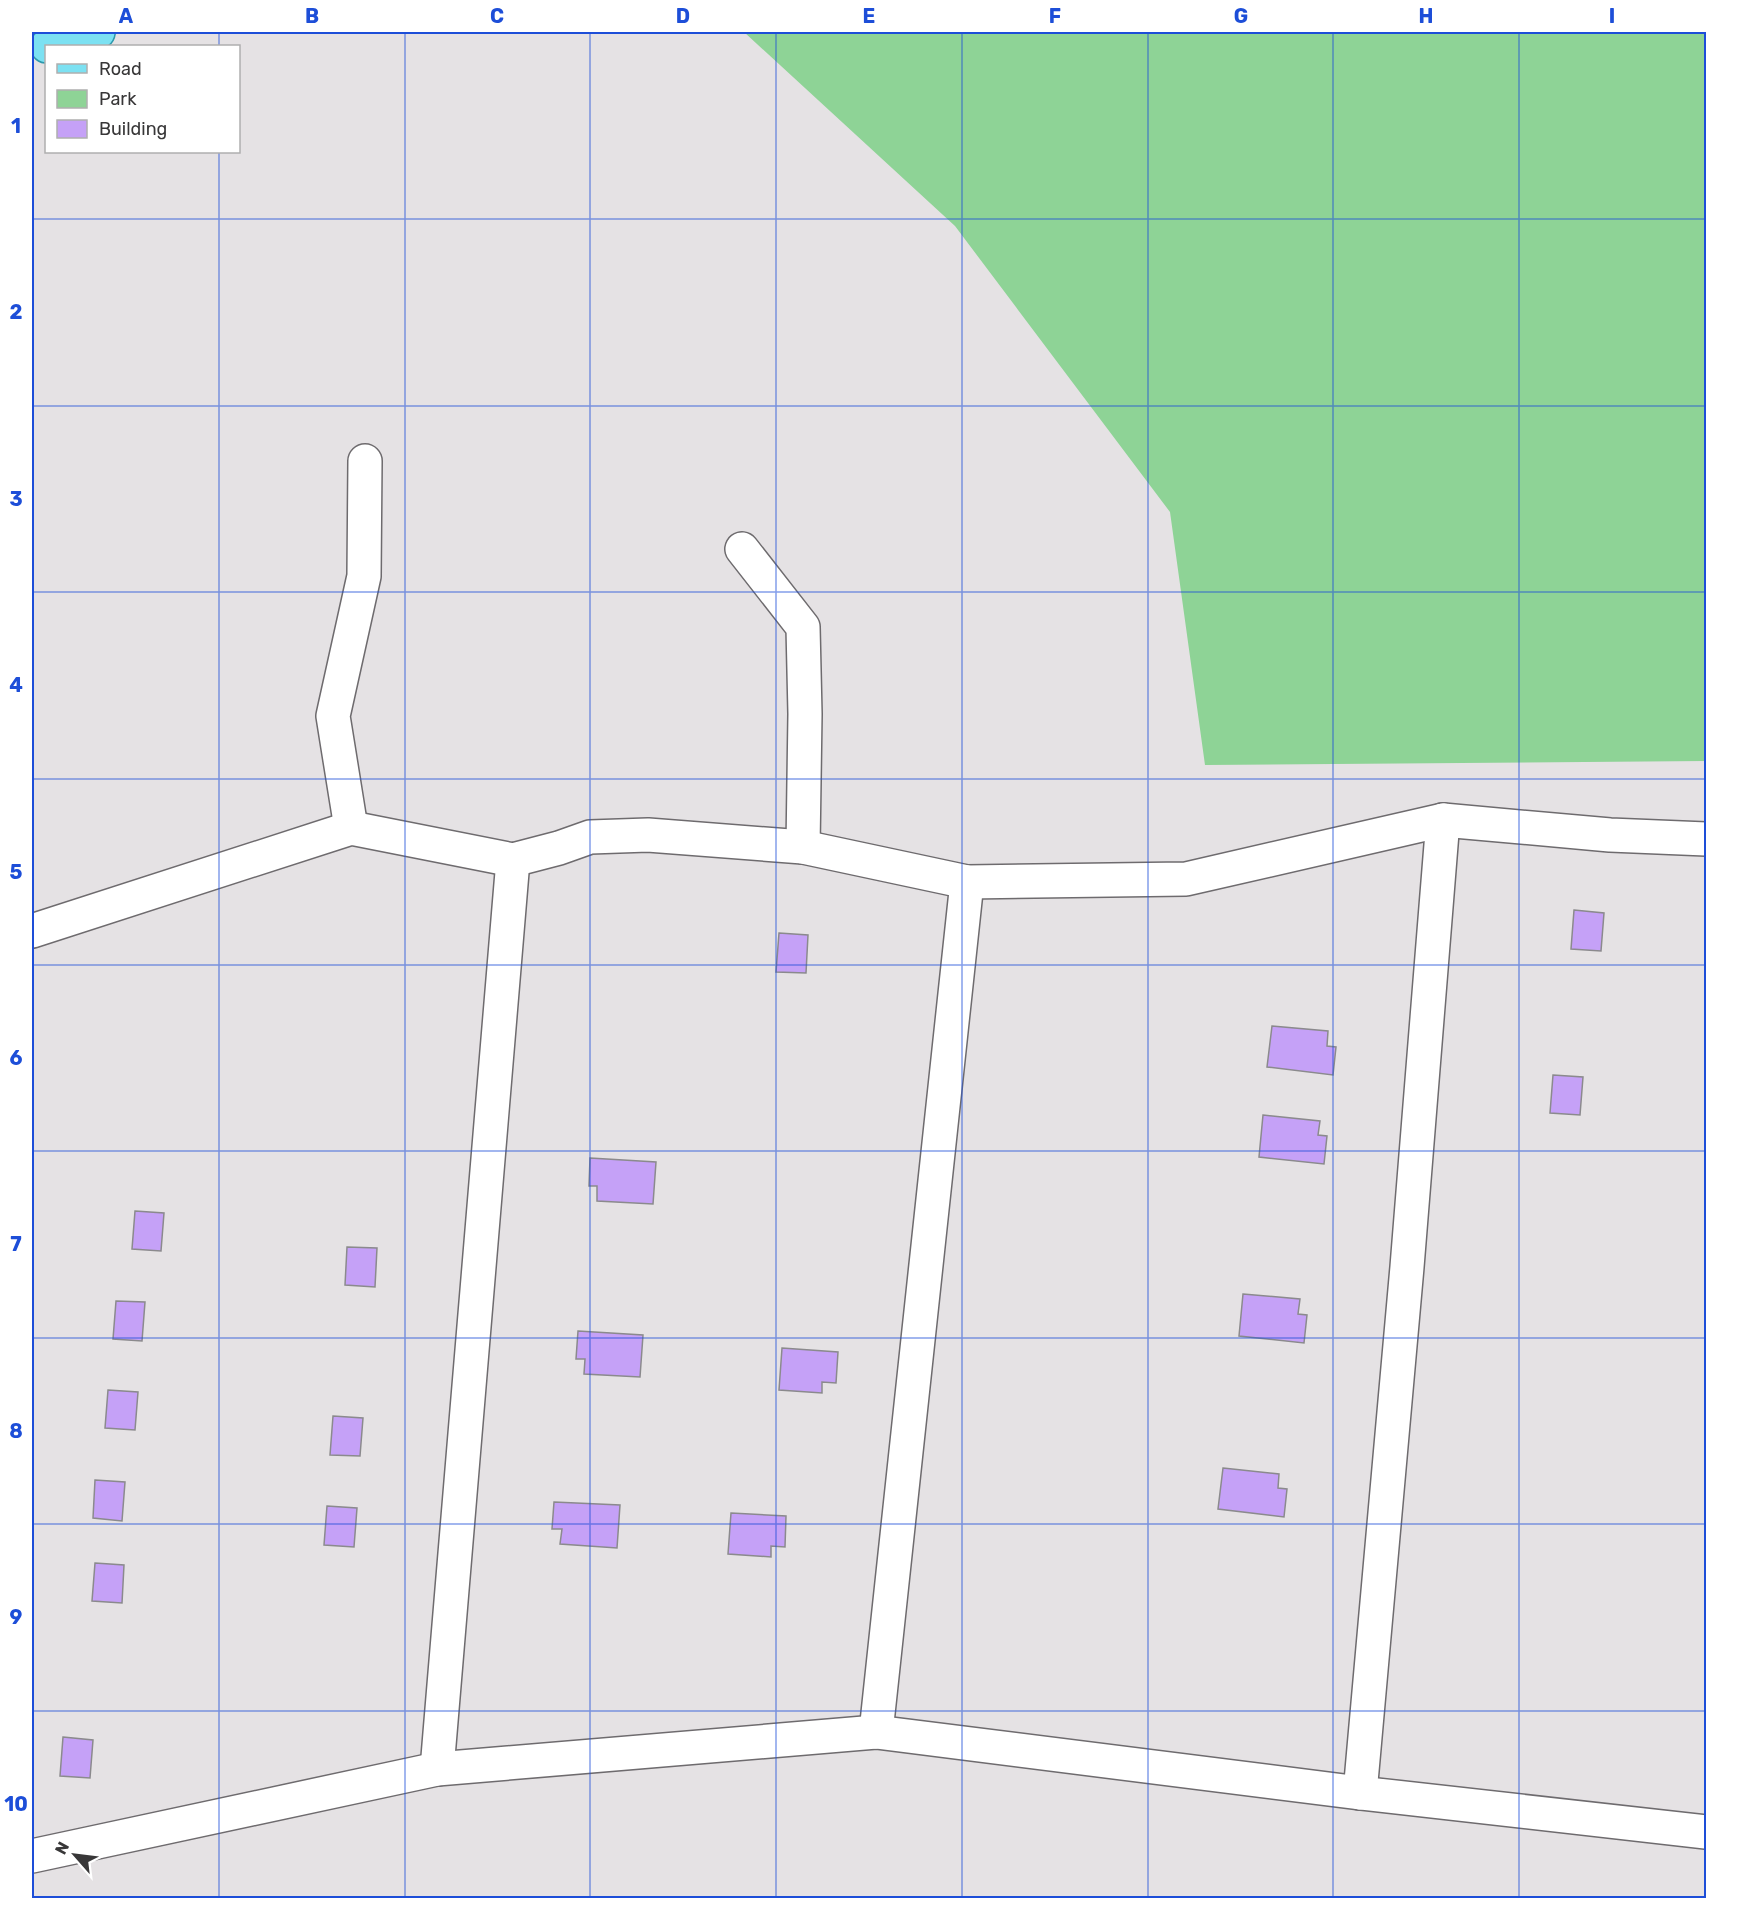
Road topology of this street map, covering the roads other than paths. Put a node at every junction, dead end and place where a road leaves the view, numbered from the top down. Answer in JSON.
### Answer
{"nodes":[{"id":1,"x":98,"y":32,"type":"edge"},
{"id":2,"x":54,"y":45,"type":"edge"},
{"id":3,"x":365,"y":461,"type":"dead end"},
{"id":4,"x":742,"y":549,"type":"dead end"},
{"id":5,"x":1443,"y":820,"type":"junction"},
{"id":6,"x":351,"y":828,"type":"junction"},
{"id":7,"x":1707,"y":840,"type":"edge"},
{"id":8,"x":803,"y":847,"type":"junction"},
{"id":9,"x":513,"y":860,"type":"junction"},
{"id":10,"x":967,"y":882,"type":"junction"},
{"id":11,"x":32,"y":932,"type":"edge"},
{"id":12,"x":876,"y":1732,"type":"junction"},
{"id":13,"x":437,"y":1769,"type":"junction"},
{"id":14,"x":1360,"y":1793,"type":"junction"},
{"id":15,"x":1707,"y":1832,"type":"edge"},
{"id":16,"x":32,"y":1856,"type":"edge"}],
"edges":[{"from":1,"to":2,"type":"main road"},
{"from":3,"to":6,"type":"street"},
{"from":4,"to":8,"type":"street"},
{"from":5,"to":7,"type":"street"},
{"from":5,"to":10,"type":"street"},
{"from":5,"to":14,"type":"street"},
{"from":6,"to":9,"type":"street"},
{"from":6,"to":11,"type":"street"},
{"from":8,"to":9,"type":"street"},
{"from":8,"to":10,"type":"street"},
{"from":9,"to":13,"type":"street"},
{"from":10,"to":12,"type":"street"},
{"from":12,"to":13,"type":"street"},
{"from":12,"to":14,"type":"street"},
{"from":13,"to":16,"type":"street"},
{"from":14,"to":15,"type":"street"}]}
